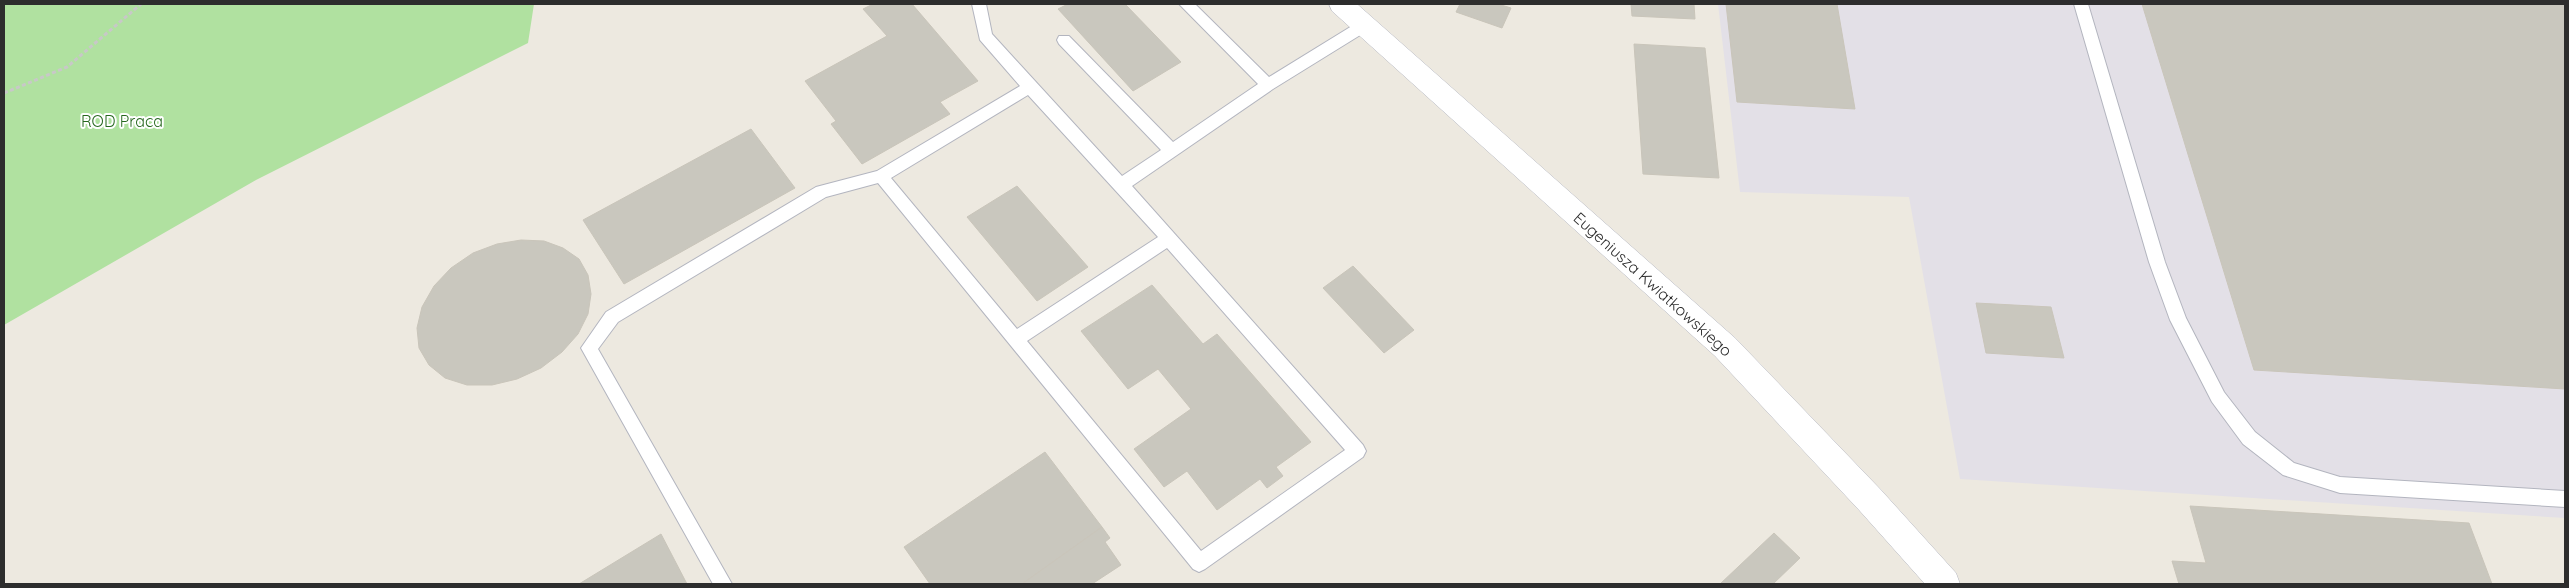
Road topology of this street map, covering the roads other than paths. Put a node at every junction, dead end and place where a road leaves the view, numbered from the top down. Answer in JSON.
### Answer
{"nodes":[{"id":1,"x":979,"y":4,"type":"edge"},
{"id":2,"x":1186,"y":4,"type":"edge"},
{"id":3,"x":1341,"y":4,"type":"edge"},
{"id":4,"x":2080,"y":4,"type":"edge"},
{"id":5,"x":1365,"y":25,"type":"junction"},
{"id":6,"x":1064,"y":40,"type":"dead end"},
{"id":7,"x":1268,"y":85,"type":"junction"},
{"id":8,"x":1030,"y":87,"type":"junction"},
{"id":9,"x":1171,"y":150,"type":"junction"},
{"id":10,"x":881,"y":176,"type":"junction"},
{"id":11,"x":1121,"y":185,"type":"junction"},
{"id":12,"x":1168,"y":239,"type":"junction"},
{"id":13,"x":1016,"y":339,"type":"junction"},
{"id":14,"x":2565,"y":499,"type":"edge"},
{"id":15,"x":722,"y":584,"type":"edge"},
{"id":16,"x":1945,"y":584,"type":"edge"}],
"edges":[{"from":1,"to":8,"type":"lane"},
{"from":2,"to":7,"type":"lane"},
{"from":3,"to":5,"type":"street","name":"Eugeniusza Kwiatkowskiego"},
{"from":4,"to":14,"type":"lane"},
{"from":5,"to":7,"type":"lane"},
{"from":5,"to":16,"type":"street","name":"Eugeniusza Kwiatkowskiego"},
{"from":6,"to":9,"type":"lane"},
{"from":7,"to":9,"type":"lane"},
{"from":8,"to":10,"type":"lane"},
{"from":8,"to":11,"type":"lane"},
{"from":9,"to":11,"type":"lane"},
{"from":10,"to":13,"type":"lane"},
{"from":10,"to":15,"type":"lane"},
{"from":11,"to":12,"type":"lane"},
{"from":12,"to":13,"type":"lane"},
{"from":12,"to":13,"type":"lane"}]}
